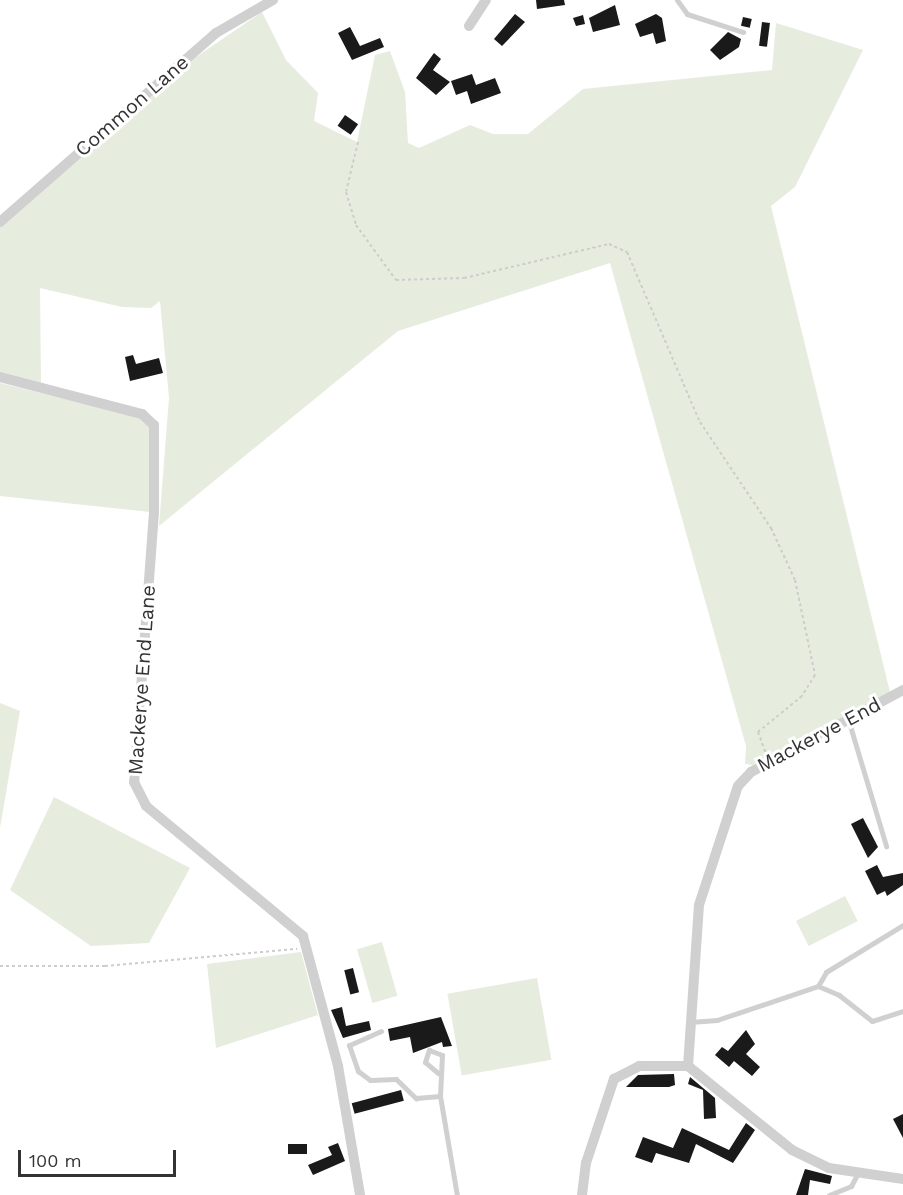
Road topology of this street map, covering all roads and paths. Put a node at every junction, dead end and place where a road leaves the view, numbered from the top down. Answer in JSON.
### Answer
{"nodes":[{"id":1,"x":273,"y":0,"type":"edge"},
{"id":2,"x":486,"y":0,"type":"edge"},
{"id":3,"x":676,"y":0,"type":"edge"},
{"id":4,"x":469,"y":26,"type":"dead end"},
{"id":5,"x":743,"y":32,"type":"dead end"},
{"id":6,"x":358,"y":142,"type":"dead end"},
{"id":7,"x":0,"y":222,"type":"edge"},
{"id":8,"x":0,"y":377,"type":"edge"},
{"id":9,"x":903,"y":690,"type":"edge"},
{"id":10,"x":848,"y":719,"type":"junction"},
{"id":11,"x":768,"y":762,"type":"junction"},
{"id":12,"x":885,"y":846,"type":"dead end"},
{"id":13,"x":903,"y":925,"type":"edge"},
{"id":14,"x":309,"y":951,"type":"junction"},
{"id":15,"x":0,"y":966,"type":"edge"},
{"id":16,"x":818,"y":986,"type":"junction"},
{"id":17,"x":903,"y":1011,"type":"edge"},
{"id":18,"x":688,"y":1022,"type":"junction"},
{"id":19,"x":381,"y":1031,"type":"dead end"},
{"id":20,"x":688,"y":1065,"type":"junction"},
{"id":21,"x":438,"y":1074,"type":"junction"},
{"id":22,"x":440,"y":1096,"type":"junction"},
{"id":23,"x":858,"y":1173,"type":"junction"},
{"id":24,"x":902,"y":1178,"type":"edge"},
{"id":25,"x":360,"y":1195,"type":"edge"},
{"id":26,"x":457,"y":1195,"type":"edge"},
{"id":27,"x":582,"y":1195,"type":"edge"},
{"id":28,"x":829,"y":1195,"type":"edge"}],
"edges":[{"from":1,"to":7,"type":"street","name":"Common Lane"},
{"from":2,"to":4,"type":"street"},
{"from":3,"to":5,"type":"lane"},
{"from":6,"to":11,"type":"path"},
{"from":8,"to":14,"type":"street","name":"Mackerye End Lane"},
{"from":9,"to":10,"type":"street","name":"Mackerye End"},
{"from":10,"to":11,"type":"street","name":"Mackerye End"},
{"from":10,"to":12,"type":"lane"},
{"from":11,"to":18,"type":"street","name":"Mackerye End"},
{"from":13,"to":16,"type":"lane"},
{"from":14,"to":15,"type":"path"},
{"from":14,"to":25,"type":"street","name":"Mackerye End Lane"},
{"from":16,"to":17,"type":"lane"},
{"from":16,"to":18,"type":"lane"},
{"from":18,"to":20,"type":"street","name":"Mackerye End"},
{"from":19,"to":22,"type":"lane"},
{"from":20,"to":23,"type":"street"},
{"from":20,"to":27,"type":"street"},
{"from":21,"to":21,"type":"lane"},
{"from":21,"to":22,"type":"lane"},
{"from":22,"to":26,"type":"lane"},
{"from":23,"to":24,"type":"street"},
{"from":23,"to":28,"type":"lane"}]}
